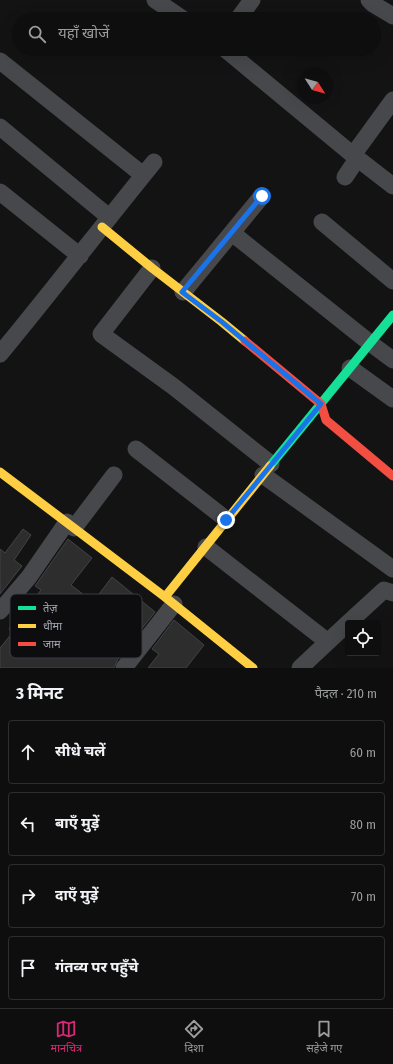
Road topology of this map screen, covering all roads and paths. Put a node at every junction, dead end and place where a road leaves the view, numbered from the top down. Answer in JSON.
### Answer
{"nodes":[{"id":1,"x":155,"y":0,"type":"edge"},
{"id":2,"x":252,"y":0,"type":"edge"},
{"id":3,"x":372,"y":1,"type":"edge"},
{"id":4,"x":173,"y":12,"type":"edge"},
{"id":5,"x":243,"y":12,"type":"edge"},
{"id":6,"x":393,"y":16,"type":"edge"},
{"id":7,"x":233,"y":56,"type":"edge"},
{"id":8,"x":0,"y":61,"type":"edge"},
{"id":9,"x":393,"y":100,"type":"edge"},
{"id":10,"x":0,"y":127,"type":"edge"},
{"id":11,"x":355,"y":157,"type":"junction"},
{"id":12,"x":154,"y":162,"type":"dead end"},
{"id":13,"x":143,"y":175,"type":"junction"},
{"id":14,"x":345,"y":176,"type":"dead end"},
{"id":15,"x":393,"y":186,"type":"edge"},
{"id":16,"x":0,"y":192,"type":"edge"},
{"id":17,"x":262,"y":196,"type":"dead end"},
{"id":18,"x":105,"y":222,"type":"junction"},
{"id":19,"x":322,"y":222,"type":"dead end"},
{"id":20,"x":232,"y":232,"type":"junction"},
{"id":21,"x":80,"y":256,"type":"junction"},
{"id":22,"x":152,"y":268,"type":"junction"},
{"id":23,"x":393,"y":281,"type":"edge"},
{"id":24,"x":182,"y":292,"type":"junction"},
{"id":25,"x":393,"y":316,"type":"edge"},
{"id":26,"x":370,"y":343,"type":"junction"},
{"id":27,"x":0,"y":354,"type":"edge"},
{"id":28,"x":393,"y":360,"type":"edge"},
{"id":29,"x":350,"y":368,"type":"junction"},
{"id":30,"x":393,"y":399,"type":"edge"},
{"id":31,"x":321,"y":404,"type":"junction"},
{"id":32,"x":136,"y":448,"type":"dead end"},
{"id":33,"x":267,"y":470,"type":"junction"},
{"id":34,"x":0,"y":472,"type":"edge"},
{"id":35,"x":114,"y":475,"type":"dead end"},
{"id":36,"x":393,"y":476,"type":"edge"},
{"id":37,"x":226,"y":520,"type":"junction"},
{"id":38,"x":70,"y":525,"type":"junction"},
{"id":39,"x":206,"y":547,"type":"junction"},
{"id":40,"x":393,"y":569,"type":"edge"},
{"id":41,"x":393,"y":593,"type":"edge"},
{"id":42,"x":14,"y":594,"type":"edge"},
{"id":43,"x":10,"y":599,"type":"edge"},
{"id":44,"x":170,"y":601,"type":"junction"},
{"id":45,"x":0,"y":611,"type":"edge"},
{"id":46,"x":351,"y":620,"type":"edge"},
{"id":47,"x":345,"y":626,"type":"edge"},
{"id":48,"x":142,"y":642,"type":"edge"},
{"id":49,"x":328,"y":642,"type":"junction"},
{"id":50,"x":131,"y":658,"type":"edge"},
{"id":51,"x":124,"y":668,"type":"edge"},
{"id":52,"x":253,"y":668,"type":"edge"},
{"id":53,"x":300,"y":668,"type":"edge"}],
"edges":[{"from":1,"to":4,"type":"street"},
{"from":2,"to":5,"type":"street"},
{"from":3,"to":6,"type":"street"},
{"from":7,"to":11,"type":"street"},
{"from":8,"to":13,"type":"street"},
{"from":9,"to":11,"type":"street"},
{"from":10,"to":18,"type":"street"},
{"from":11,"to":14,"type":"street"},
{"from":11,"to":15,"type":"street"},
{"from":12,"to":13,"type":"street"},
{"from":13,"to":18,"type":"street"},
{"from":16,"to":21,"type":"street"},
{"from":17,"to":20,"type":"street"},
{"from":18,"to":21,"type":"street"},
{"from":18,"to":22,"type":"street"},
{"from":19,"to":23,"type":"street"},
{"from":20,"to":24,"type":"street"},
{"from":20,"to":26,"type":"street"},
{"from":21,"to":27,"type":"street"},
{"from":22,"to":24,"type":"street"},
{"from":22,"to":33,"type":"street"},
{"from":24,"to":31,"type":"street"},
{"from":25,"to":26,"type":"street"},
{"from":26,"to":28,"type":"street"},
{"from":26,"to":29,"type":"street"},
{"from":29,"to":30,"type":"street"},
{"from":29,"to":31,"type":"street"},
{"from":31,"to":33,"type":"street"},
{"from":31,"to":36,"type":"street"},
{"from":32,"to":37,"type":"street"},
{"from":33,"to":37,"type":"street"},
{"from":33,"to":40,"type":"street"},
{"from":34,"to":38,"type":"street"},
{"from":35,"to":38,"type":"street"},
{"from":37,"to":39,"type":"street"},
{"from":38,"to":42,"type":"street"},
{"from":38,"to":44,"type":"street"},
{"from":39,"to":44,"type":"street"},
{"from":39,"to":49,"type":"street"},
{"from":41,"to":46,"type":"street"},
{"from":43,"to":45,"type":"street"},
{"from":44,"to":48,"type":"street"},
{"from":44,"to":52,"type":"street"},
{"from":47,"to":49,"type":"street"},
{"from":49,"to":53,"type":"street"},
{"from":50,"to":51,"type":"street"}]}
